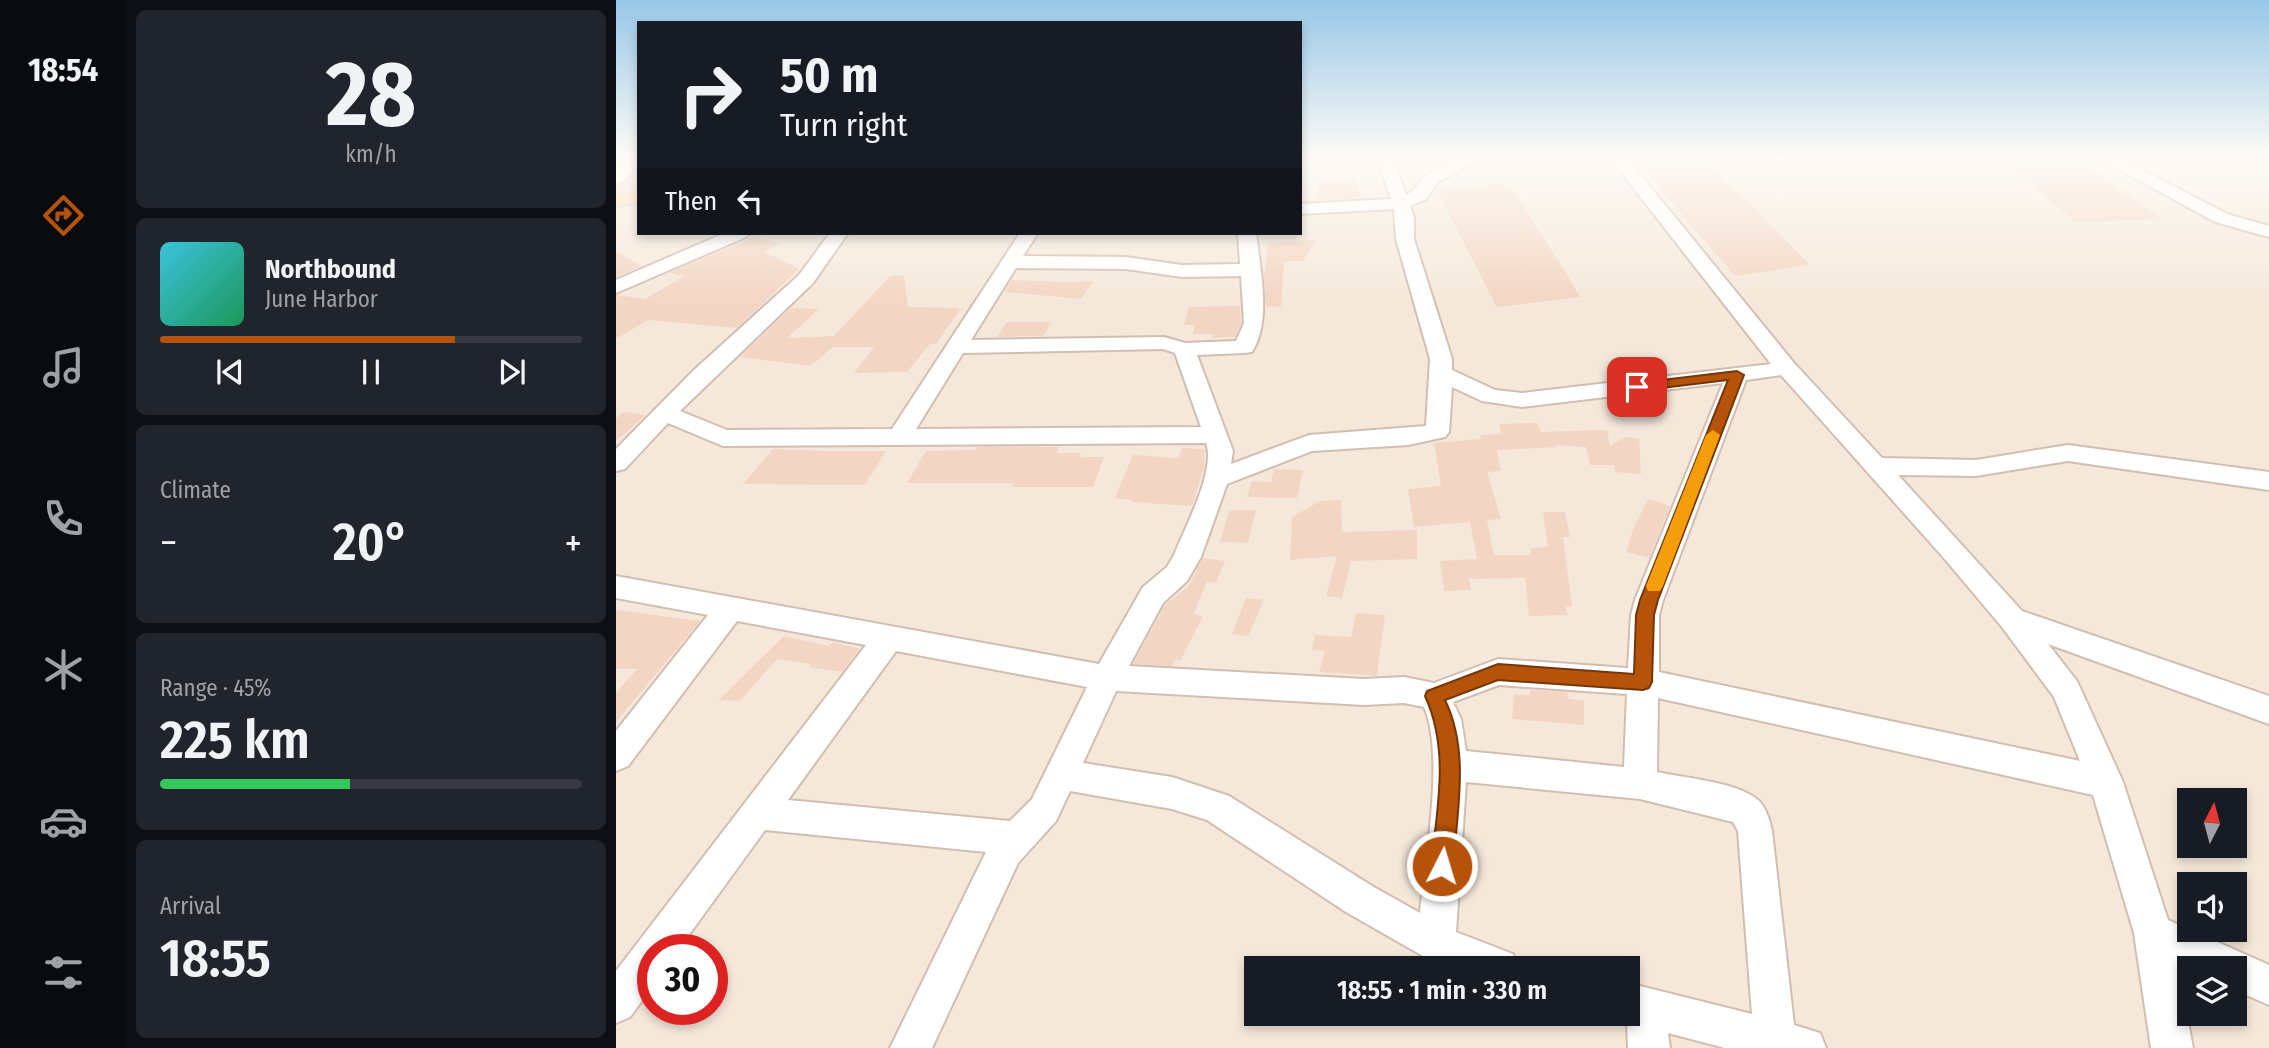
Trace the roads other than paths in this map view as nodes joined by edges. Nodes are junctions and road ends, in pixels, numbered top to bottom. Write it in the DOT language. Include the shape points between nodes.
graph roads {
  1 [pos="1362,206"];
  2 [pos="1401,206"];
  3 [pos="1656,206"];
  4 [pos="2198,206"];
  5 [pos="1302,209"];
  6 [pos="2269,232"];
  7 [pos="735,235"];
  8 [pos="838,235"];
  9 [pos="1028,235"];
  10 [pos="1247,235"];
  11 [pos="1011,262"];
  12 [pos="1249,270"];
  13 [pos="616,287"];
  14 [pos="958,347"];
  15 [pos="1184,349"];
  16 [pos="1786,368"];
  17 [pos="1441,373"];
  18 [pos="1737,375"];
  19 [pos="664,414"];
  20 [pos="1216,435"];
  21 [pos="899,437"];
  22 [pos="616,463"];
  23 [pos="1878,466"];
  24 [pos="1217,479"];
  25 [pos="2269,481"];
  26 [pos="616,587"];
  27 [pos="731,607"];
  28 [pos="2012,619"];
  29 [pos="890,636"];
  30 [pos="1107,678"];
  31 [pos="1643,682"];
  32 [pos="1434,696"];
  33 [pos="2269,710"];
  34 [pos="616,756"];
  35 [pos="1451,765"];
  36 [pos="1063,775"];
  37 [pos="2106,782"];
  38 [pos="1640,784"];
  39 [pos="757,813"];
  40 [pos="1015,838"];
  41 [pos="2153,933"];
  42 [pos="667,934"];
  43 [pos="1436,943"];
  44 [pos="1469,956"];
  45 [pos="2204,956"];
  46 [pos="637,975"];
  47 [pos="2247,975"];
  48 [pos="2269,985"];
  49 [pos="616,1003"];
  50 [pos="1640,1006"];
  51 [pos="1640,1016"];
  52 [pos="1790,1044"];
  53 [pos="911,1048"];
  54 [pos="1649,1048"];
  55 [pos="2172,1048"];
  1 -- 5 [label="street"];
  2 -- 17 [label="street" via="1405,239 1441,359"];
  3 -- 16 [label="street"];
  4 -- 6 [label="street"];
  7 -- 13 [label="street"];
  8 -- 19 [label="street" via="806,279"];
  9 -- 11 [label="street"];
  10 -- 12 [label="street"];
  11 -- 12 [label="street"];
  11 -- 14 [label="street"];
  12 -- 15 [label="street" via="1254,323 1244,347"];
  14 -- 15 [label="street" via="1164,343"];
  14 -- 21 [label="street"];
  15 -- 20 [label="street"];
  16 -- 18 [label="street"];
  16 -- 23 [label="street"];
  17 -- 18 [label="street" via="1490,396 1522,400"];
  17 -- 24 [label="street" via="1437,432 1309,443"];
  18 -- 31 [label="street" via="1649,600"];
  19 -- 21 [label="street" via="723,438"];
  19 -- 22 [label="street"];
  20 -- 21 [label="street"];
  20 -- 24 [label="street" via="1221,451"];
  23 -- 25 [label="street" via="1976,468 2068,453"];
  23 -- 28 [label="street"];
  24 -- 30 [label="street" via="1187,556 1177,574 1153,594"];
  26 -- 27 [label="street"];
  27 -- 29 [label="street"];
  27 -- 34 [label="street"];
  28 -- 33 [label="street"];
  28 -- 37 [label="street" via="2066,690"];
  29 -- 30 [label="street"];
  29 -- 39 [label="street"];
  30 -- 32 [label="street" via="1364,692 1404,690"];
  30 -- 36 [label="street"];
  31 -- 32 [label="street" via="1498,672"];
  31 -- 37 [label="street"];
  31 -- 38 [label="street"];
  32 -- 35 [label="street" via="1445,719"];
  35 -- 38 [label="street"];
  35 -- 43 [label="street"];
  36 -- 40 [label="street" via="1044,810"];
  36 -- 43 [label="street" via="1172,793 1217,807"];
  37 -- 41 [label="street"];
  38 -- 52 [label="street" via="1732,804 1752,818"];
  39 -- 40 [label="street"];
  39 -- 42 [label="street"];
  40 -- 53 [label="street" via="1005,850"];
  41 -- 45 [label="street"];
  41 -- 55 [label="street"];
  43 -- 44 [label="street"];
  46 -- 49 [label="street"];
  47 -- 48 [label="street"];
  50 -- 52 [label="street"];
  51 -- 54 [label="street"];
}
